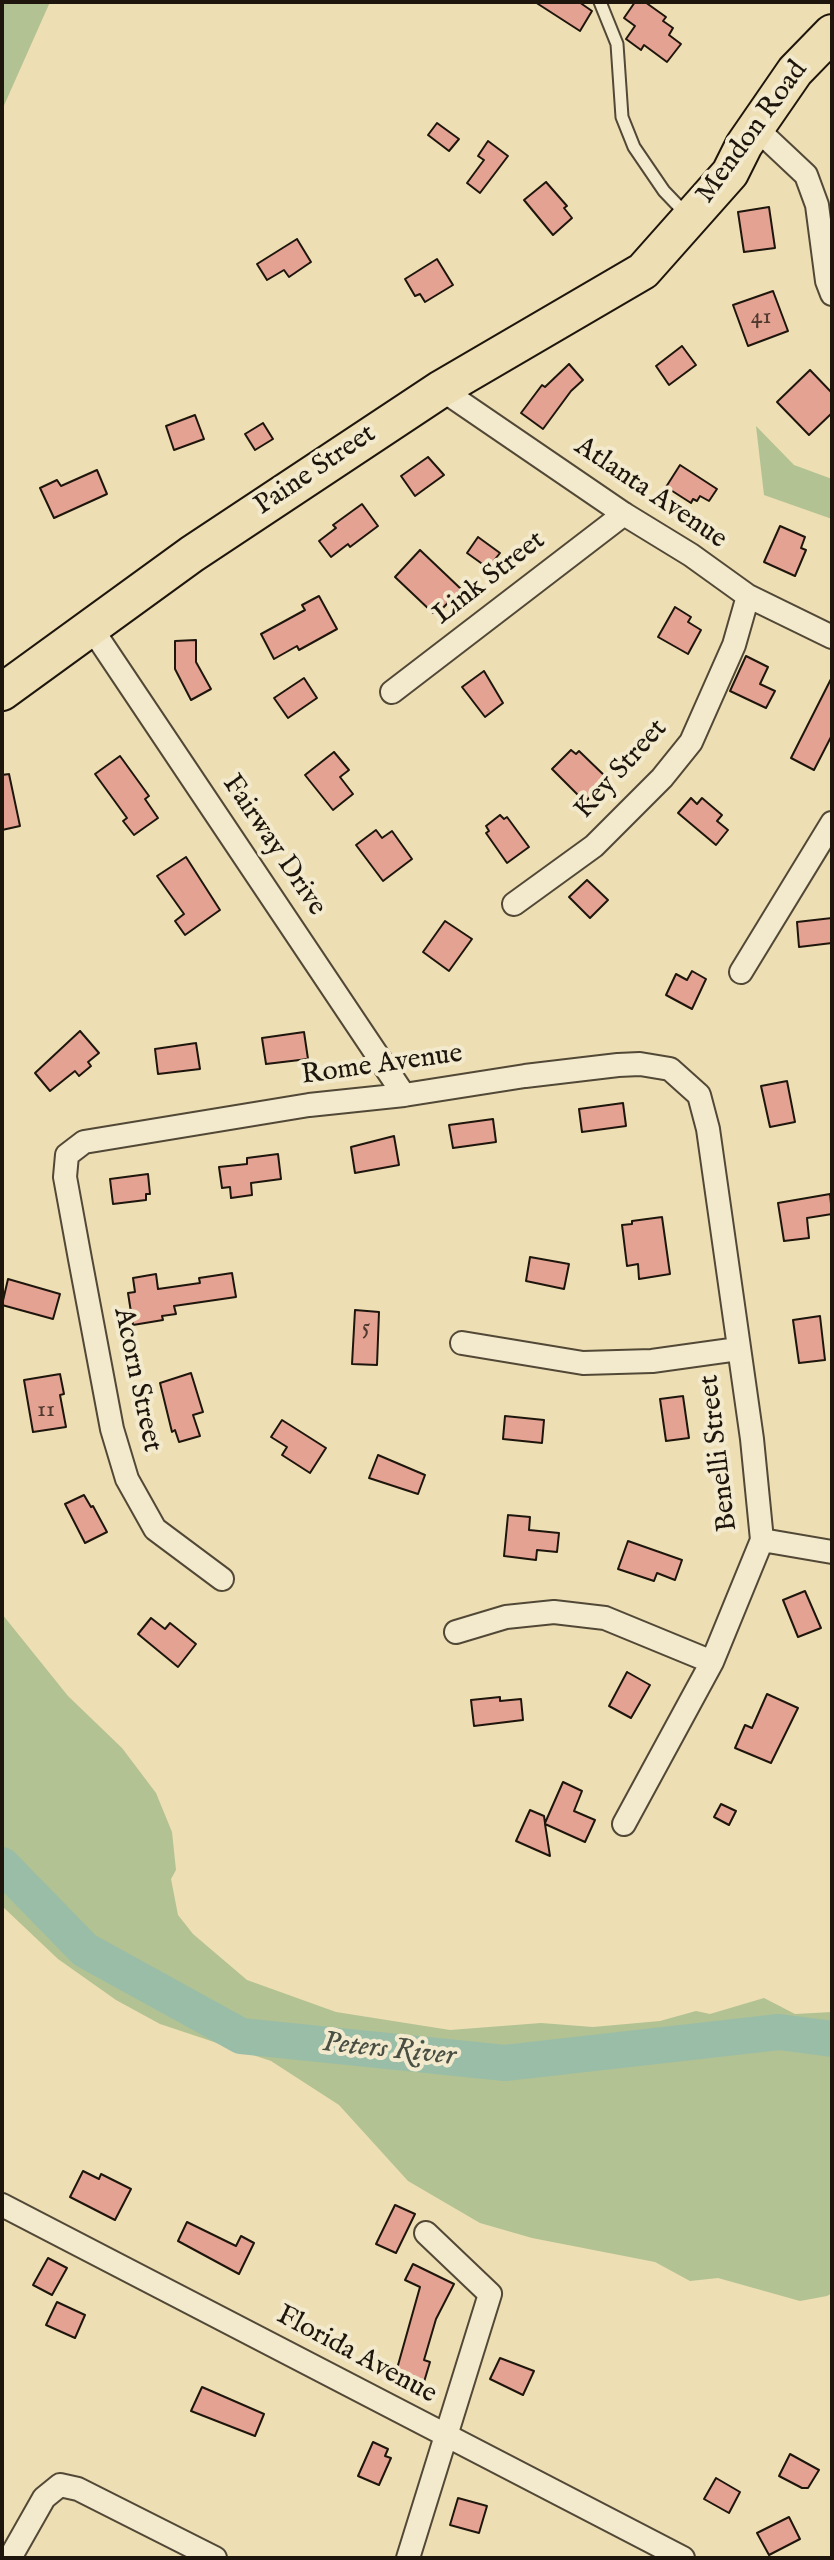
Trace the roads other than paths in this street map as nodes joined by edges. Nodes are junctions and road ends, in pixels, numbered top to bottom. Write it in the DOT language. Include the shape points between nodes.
graph roads {
  1 [pos="600,2"];
  2 [pos="832,33"];
  3 [pos="756,128"];
  4 [pos="690,219"];
  5 [pos="643,271"];
  6 [pos="832,294"];
  7 [pos="441,389"];
  8 [pos="624,514"];
  9 [pos="748,596"];
  10 [pos="92,629"];
  11 [pos="832,637"];
  12 [pos="2,692"];
  13 [pos="392,692"];
  14 [pos="832,823"];
  15 [pos="514,904"];
  16 [pos="741,972"];
  17 [pos="404,1095"];
  18 [pos="699,1095"];
  19 [pos="67,1155"];
  20 [pos="462,1343"];
  21 [pos="738,1349"];
  22 [pos="762,1540"];
  23 [pos="832,1552"];
  24 [pos="222,1579"];
  25 [pos="456,1632"];
  26 [pos="712,1662"];
  27 [pos="624,1824"];
  28 [pos="2,2205"];
  29 [pos="426,2233"];
  30 [pos="446,2437"];
  31 [pos="10,2558"];
  32 [pos="215,2558"];
  33 [pos="408,2558"];
  34 [pos="683,2558"];
  1 -- 4 [label="lane" via="617,44 622,117 634,147"];
  2 -- 3 [label="main road, Mendon Road" via="795,71"];
  3 -- 4 [label="main road, Mendon Road" via="730,173"];
  3 -- 6 [label="street" via="806,175 817,205"];
  4 -- 5 [label="main road, Mendon Road"];
  5 -- 7 [label="main road, Paine Street"];
  7 -- 8 [label="street, Atlanta Avenue"];
  7 -- 10 [label="main road, Paine Street" via="192,554"];
  8 -- 9 [label="street, Atlanta Avenue"];
  8 -- 13 [label="street, Link Street"];
  9 -- 11 [label="street, Atlanta Avenue"];
  9 -- 15 [label="street, Key Street" via="734,645 691,742 594,846"];
  10 -- 12 [label="main road, Paine Street"];
  10 -- 17 [label="street, Fairway Drive"];
  14 -- 16 [label="street"];
  17 -- 18 [label="street, Rome Avenue" via="640,1064 670,1069"];
  17 -- 19 [label="street, Rome Avenue" via="84,1142"];
  18 -- 21 [label="street, Benelli Street"];
  19 -- 24 [label="street, Acorn Street" via="65,1177 80,1259 112,1429 127,1479 155,1529"];
  20 -- 21 [label="street" via="583,1363 652,1361"];
  21 -- 22 [label="street, Benelli Street"];
  22 -- 23 [label="street"];
  22 -- 26 [label="street, Benelli Street"];
  25 -- 26 [label="street" via="506,1617 554,1612 605,1618"];
  26 -- 27 [label="street, Benelli Street"];
  28 -- 30 [label="street, Florida Avenue"];
  29 -- 30 [label="street" via="490,2294"];
  30 -- 33 [label="street"];
  30 -- 34 [label="street, Florida Avenue"];
  31 -- 32 [label="street" via="44,2498 60,2485 78,2489"];
}
